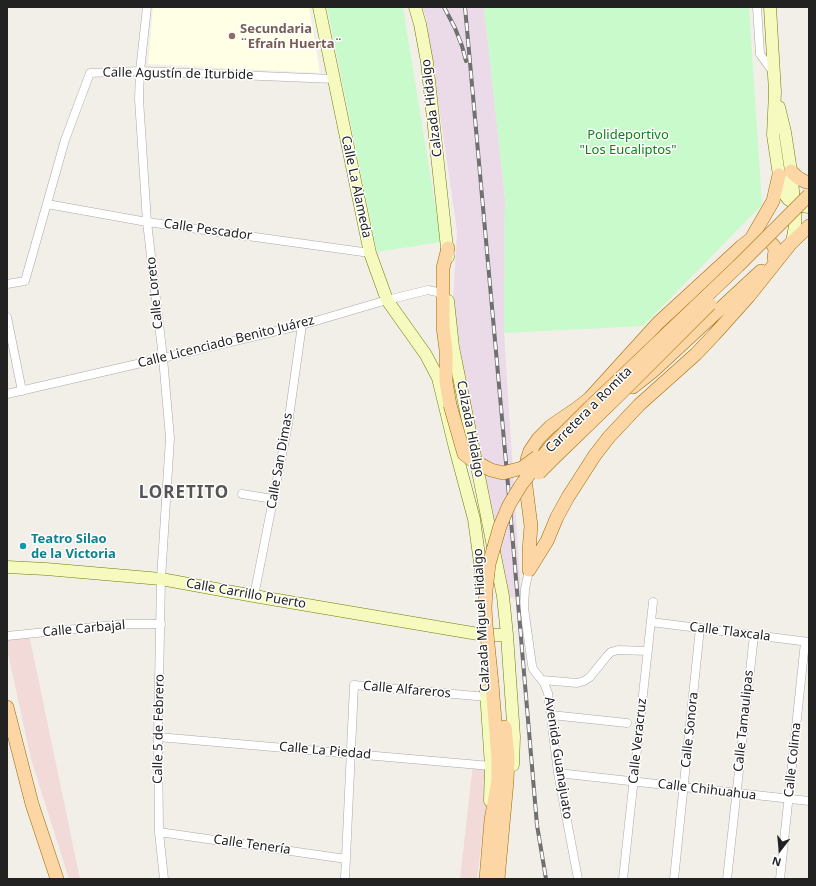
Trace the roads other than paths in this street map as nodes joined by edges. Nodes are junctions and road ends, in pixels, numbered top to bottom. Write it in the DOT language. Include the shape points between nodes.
graph roads {
  1 [pos="147,7"];
  2 [pos="319,7"];
  3 [pos="414,7"];
  4 [pos="757,7"];
  5 [pos="770,7"];
  6 [pos="140,71"];
  7 [pos="774,72"];
  8 [pos="334,79"];
  9 [pos="775,92"];
  10 [pos="791,171"];
  11 [pos="779,175"];
  12 [pos="809,182"];
  13 [pos="809,195"];
  14 [pos="794,203"];
  15 [pos="47,204"];
  16 [pos="809,207"];
  17 [pos="147,222"];
  18 [pos="809,226"];
  19 [pos="747,242"];
  20 [pos="792,242"];
  21 [pos="448,248"];
  22 [pos="370,253"];
  23 [pos="774,258"];
  24 [pos="7,284"];
  25 [pos="443,297"];
  26 [pos="387,300"];
  27 [pos="7,317"];
  28 [pos="302,325"];
  29 [pos="426,355"];
  30 [pos="163,358"];
  31 [pos="22,391"];
  32 [pos="7,394"];
  33 [pos="620,394"];
  34 [pos="466,407"];
  35 [pos="448,408"];
  36 [pos="589,408"];
  37 [pos="551,446"];
  38 [pos="242,494"];
  39 [pos="273,499"];
  40 [pos="487,516"];
  41 [pos="474,519"];
  42 [pos="7,567"];
  43 [pos="530,570"];
  44 [pos="161,579"];
  45 [pos="482,594"];
  46 [pos="254,596"];
  47 [pos="503,596"];
  48 [pos="653,602"];
  49 [pos="651,622"];
  50 [pos="161,624"];
  51 [pos="700,628"];
  52 [pos="484,635"];
  53 [pos="507,635"];
  54 [pos="754,635"];
  55 [pos="7,636"];
  56 [pos="807,642"];
  57 [pos="647,651"];
  58 [pos="542,680"];
  59 [pos="805,681"];
  60 [pos="496,684"];
  61 [pos="487,697"];
  62 [pos="7,707"];
  63 [pos="551,715"];
  64 [pos="627,723"];
  65 [pos="158,737"];
  66 [pos="350,753"];
  67 [pos="492,766"];
  68 [pos="558,773"];
  69 [pos="634,781"];
  70 [pos="684,788"];
  71 [pos="736,793"];
  72 [pos="788,799"];
  73 [pos="809,801"];
  74 [pos="491,820"];
  75 [pos="159,832"];
  76 [pos="501,851"];
  77 [pos="346,859"];
  78 [pos="57,879"];
  79 [pos="164,879"];
  80 [pos="344,879"];
  81 [pos="486,879"];
  82 [pos="498,879"];
  83 [pos="578,879"];
  84 [pos="623,879"];
  85 [pos="674,879"];
  86 [pos="727,879"];
  87 [pos="780,879"];
  1 -- 6 [label="street, Calle Loreto"];
  2 -- 8 [label="street, Calle La Alameda"];
  3 -- 21 [label="street, Calzada Hidalgo" via="427,62"];
  4 -- 7 [label="street" via="760,54"];
  5 -- 7 [label="street"];
  6 -- 8 [label="street, Calle Agustín de Iturbide"];
  6 -- 15 [label="street, Calle Agustín de Iturbide" via="90,72 65,140"];
  6 -- 17 [label="street, Calle Loreto" via="139,99"];
  7 -- 9 [label="street"];
  8 -- 22 [label="street, Calle La Alameda"];
  9 -- 10 [label="street"];
  9 -- 11 [label="street" via="773,135"];
  10 -- 12 [label="main road" via="800,179"];
  10 -- 14 [label="street"];
  11 -- 14 [label="street" via="785,195"];
  11 -- 19 [label="main road" via="773,201"];
  13 -- 36 [label="main road, Carretera a Romita, bridge"];
  14 -- 16 [label="street"];
  14 -- 20 [label="street" via="795,226"];
  15 -- 17 [label="street, Calle Pescador"];
  15 -- 24 [label="street, Calle Agustín de Iturbide" via="25,281"];
  16 -- 33 [label="main road, Carretera a Romita, bridge"];
  17 -- 22 [label="street, Calle Pescador"];
  17 -- 30 [label="street, Calle Loreto"];
  18 -- 20 [label="main road"];
  19 -- 23 [label="main road" via="757,237 769,242 774,246"];
  19 -- 36 [label="main road, bridge" via="733,260 627,362"];
  19 -- 43 [label="main road" via="658,322 589,399 538,438 527,460 525,479 531,526"];
  20 -- 23 [label="main road"];
  20 -- 43 [label="main road" via="714,335 639,405 609,437 568,497"];
  21 -- 25 [label="main road" via="443,268"];
  21 -- 34 [label="street, Calzada Hidalgo" via="447,299"];
  22 -- 26 [label="street, Calle La Alameda"];
  23 -- 33 [label="main road, bridge" via="652,372"];
  25 -- 26 [label="street, Calle Licenciado Benito Juárez" via="428,290"];
  25 -- 35 [label="main road"];
  26 -- 28 [label="street, Calle Licenciado Benito Juárez"];
  26 -- 29 [label="street, Calle La Alameda"];
  27 -- 31 [label="street"];
  28 -- 30 [label="street, Calle Licenciado Benito Juárez"];
  28 -- 39 [label="street, Calle San Dimas" via="288,424"];
  29 -- 35 [label="street, Calzada Miguel Hidalgo" via="438,378"];
  30 -- 31 [label="street, Calle Licenciado Benito Juárez"];
  30 -- 44 [label="street, Calle Loreto" via="170,438"];
  31 -- 32 [label="street, Calle Licenciado Benito Juárez"];
  33 -- 60 [label="main road, Carretera a Romita, bridge" via="539,473 515,512 505,536 494,589"];
  34 -- 35 [label="street" via="458,413 451,413"];
  34 -- 40 [label="street, Calzada Hidalgo"];
  35 -- 37 [label="main road, bridge" via="464,454 491,470 503,473 522,468"];
  35 -- 41 [label="street, Calzada Miguel Hidalgo" via="455,448"];
  36 -- 37 [label="main road, Carretera a Romita, bridge"];
  37 -- 60 [label="main road, Carretera a Romita, bridge" via="509,505 489,564 486,626"];
  38 -- 39 [label="street"];
  39 -- 46 [label="street, Calle San Dimas"];
  40 -- 41 [label="street"];
  40 -- 47 [label="street, Calzada Hidalgo"];
  41 -- 45 [label="street, Calzada Miguel Hidalgo"];
  42 -- 44 [label="street, Calle Carrillo Puerto"];
  43 -- 58 [label="street, Avenida Guanajuato" via="524,608 532,669"];
  44 -- 46 [label="street, Calle Carrillo Puerto"];
  44 -- 50 [label="street, Calle 5 de Febrero"];
  45 -- 47 [label="street"];
  45 -- 52 [label="street, Calzada Miguel Hidalgo"];
  46 -- 52 [label="street, Calle Carrillo Puerto"];
  47 -- 53 [label="street, Calzada Hidalgo"];
  48 -- 49 [label="street, Calle Veracruz"];
  49 -- 51 [label="street, Calle Tlaxcala"];
  49 -- 57 [label="street, Calle Veracruz"];
  50 -- 55 [label="street, Calle Carbajal" via="124,624"];
  50 -- 65 [label="street, Calle 5 de Febrero"];
  51 -- 54 [label="street, Calle Tlaxcala"];
  51 -- 70 [label="street, Calle Sonora"];
  52 -- 53 [label="street, Calle Carrillo Puerto"];
  52 -- 61 [label="street, Calzada Miguel Hidalgo"];
  53 -- 76 [label="street, Calzada Hidalgo" via="514,737 513,776"];
  54 -- 56 [label="street, Calle Tlaxcala"];
  54 -- 71 [label="street, Calle Tamaulipas"];
  56 -- 59 [label="street, Calle Colima"];
  57 -- 58 [label="street" via="611,652 590,677 577,683"];
  57 -- 69 [label="street, Calle Veracruz"];
  58 -- 63 [label="street, Avenida Guanajuato" via="547,688"];
  59 -- 72 [label="street, Calle Colima"];
  60 -- 74 [label="main road, Calzada Miguel Hidalgo" via="498,781"];
  60 -- 76 [label="main road, Calzada Miguel Hidalgo" via="508,757"];
  61 -- 66 [label="street, Calle Alfareros" via="354,685"];
  61 -- 67 [label="street, Calzada Miguel Hidalgo"];
  62 -- 78 [label="main road" via="32,804"];
  63 -- 64 [label="street"];
  63 -- 68 [label="street, Avenida Guanajuato"];
  65 -- 66 [label="street, Calle La Piedad"];
  65 -- 75 [label="street, Calle 5 de Febrero"];
  66 -- 67 [label="street, Calle La Piedad"];
  66 -- 77 [label="street, Calle Alfareros"];
  67 -- 74 [label="street, Calzada Miguel Hidalgo"];
  68 -- 69 [label="street, Calle Chihuahua"];
  68 -- 83 [label="street, Avenida Guanajuato"];
  69 -- 70 [label="street, Calle Chihuahua"];
  69 -- 84 [label="street, Calle Veracruz"];
  70 -- 71 [label="street, Calle Chihuahua"];
  70 -- 85 [label="street, Calle Sonora"];
  71 -- 72 [label="street, Calle Chihuahua"];
  71 -- 86 [label="street, Calle Tamaulipas"];
  72 -- 73 [label="street, Calle Chihuahua"];
  72 -- 87 [label="street, Calle Colima"];
  74 -- 81 [label="main road, Calzada Miguel Hidalgo"];
  75 -- 77 [label="street, Calle Tenería"];
  75 -- 79 [label="street, Calle 5 de Febrero"];
  76 -- 82 [label="main road, Calzada Miguel Hidalgo"];
  77 -- 80 [label="street, Calle Alfareros"];
}
